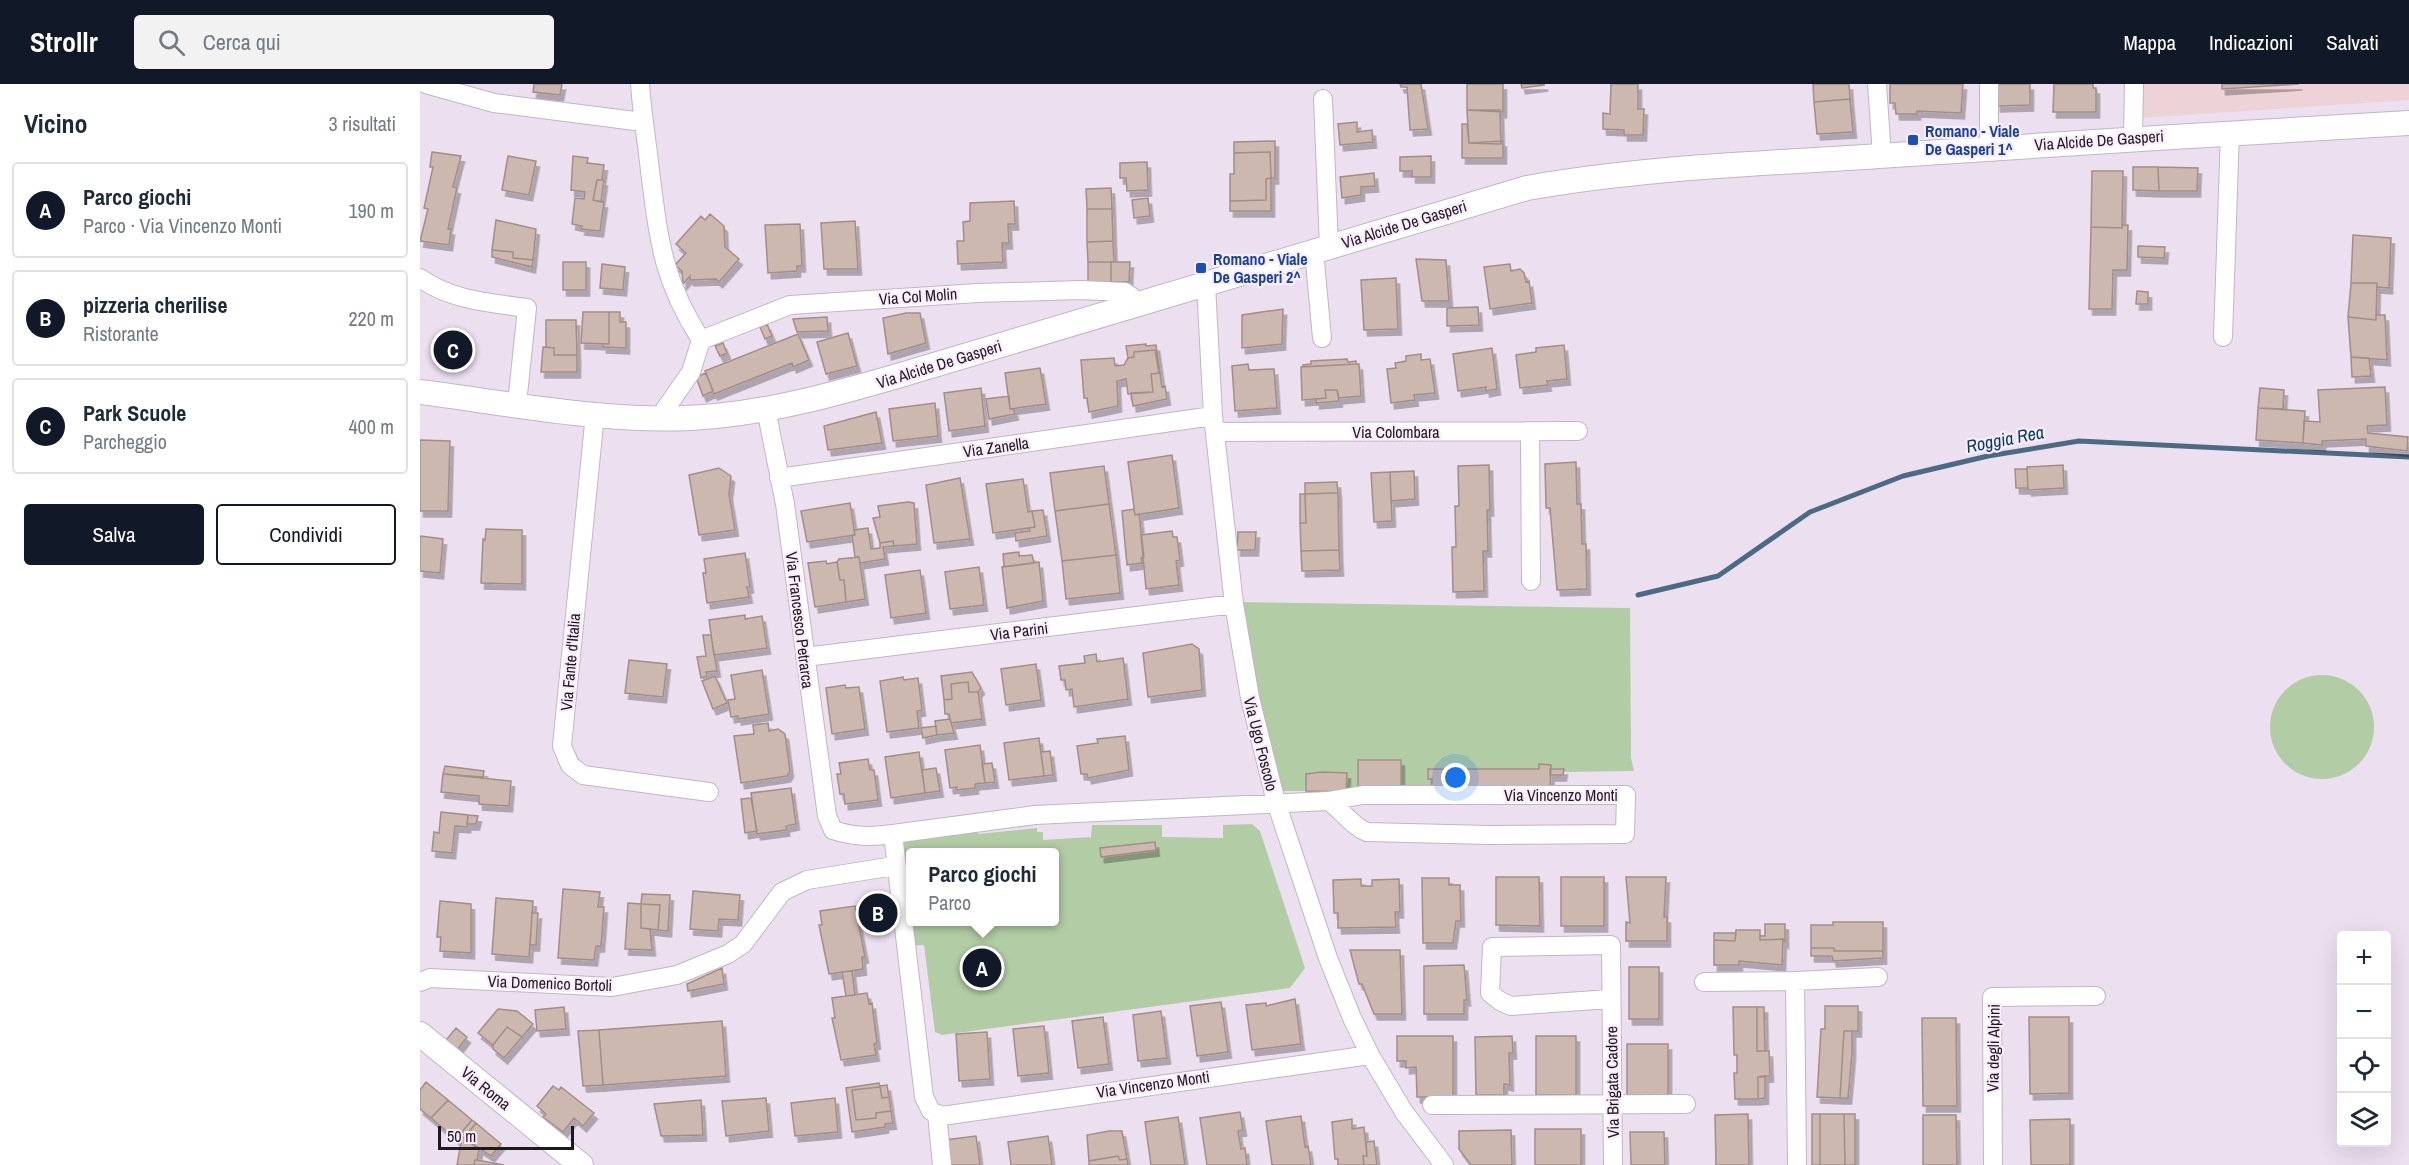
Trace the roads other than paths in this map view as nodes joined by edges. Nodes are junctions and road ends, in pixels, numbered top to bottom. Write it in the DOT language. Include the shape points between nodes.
graph roads {
  1 [pos="426,84"];
  2 [pos="640,84"];
  3 [pos="1878,84"];
  4 [pos="1989,84"];
  5 [pos="2134,84"];
  6 [pos="1323,99"];
  7 [pos="643,122"];
  8 [pos="2409,123"];
  9 [pos="2230,132"];
  10 [pos="2133,137"];
  11 [pos="1989,148"];
  12 [pos="1882,156"];
  13 [pos="1322,249"];
  14 [pos="420,278"];
  15 [pos="1206,285"];
  16 [pos="1135,304"];
  17 [pos="2223,337"];
  18 [pos="1322,338"];
  19 [pos="701,340"];
  20 [pos="420,392"];
  21 [pos="517,404"];
  22 [pos="766,409"];
  23 [pos="595,414"];
  24 [pos="659,418"];
  25 [pos="1214,424"];
  26 [pos="1530,431"];
  27 [pos="1578,431"];
  28 [pos="780,478"];
  29 [pos="1531,581"];
  30 [pos="1234,604"];
  31 [pos="805,657"];
  32 [pos="709,792"];
  33 [pos="1363,795"];
  34 [pos="1328,801"];
  35 [pos="1276,802"];
  36 [pos="1351,820"];
  37 [pos="833,830"];
  38 [pos="893,834"];
  39 [pos="894,866"];
  40 [pos="1878,977"];
  41 [pos="1795,981"];
  42 [pos="420,982"];
  43 [pos="1704,982"];
  44 [pos="2096,996"];
  45 [pos="1610,999"];
  46 [pos="420,1034"];
  47 [pos="1370,1055"];
  48 [pos="1613,1104"];
  49 [pos="1686,1104"];
  50 [pos="1432,1105"];
  51 [pos="937,1114"];
  52 [pos="579,1165"];
  53 [pos="942,1165"];
  54 [pos="1444,1165"];
  55 [pos="1613,1165"];
  56 [pos="1797,1165"];
  57 [pos="1993,1165"];
  1 -- 7 [label="street" via="494,103"];
  2 -- 7 [label="street"];
  3 -- 12 [label="street"];
  4 -- 11 [label="street"];
  5 -- 10 [label="street"];
  6 -- 13 [label="street"];
  7 -- 19 [label="street" via="658,240 681,309"];
  8 -- 9 [label="main road, Via Alcide De Gasperi"];
  9 -- 10 [label="main road, Via Alcide De Gasperi"];
  9 -- 17 [label="street"];
  10 -- 11 [label="main road, Via Alcide De Gasperi"];
  11 -- 12 [label="main road, Via Alcide De Gasperi"];
  12 -- 13 [label="main road, Via Alcide De Gasperi" via="1724,164 1581,178 1527,188"];
  13 -- 15 [label="main road, Via Alcide De Gasperi"];
  13 -- 18 [label="street"];
  14 -- 21 [label="street" via="460,297 527,308"];
  15 -- 16 [label="main road, Via Alcide De Gasperi"];
  15 -- 25 [label="street, Via Ugo Foscolo"];
  16 -- 19 [label="street, Via Col Molin" via="1125,292 1080,290 790,305"];
  16 -- 22 [label="main road, Via Alcide De Gasperi" via="808,402"];
  19 -- 24 [label="street" via="691,372"];
  20 -- 21 [label="main road, Via Alcide De Gasperi"];
  21 -- 23 [label="main road, Via Alcide De Gasperi"];
  22 -- 24 [label="main road, Via Alcide De Gasperi"];
  22 -- 28 [label="street, Via Francesco Petrarca"];
  23 -- 24 [label="main road, Via Alcide De Gasperi"];
  23 -- 32 [label="street, Via Fante d'Italia" via="562,746 570,765 583,775"];
  25 -- 26 [label="street, Via Colombara"];
  25 -- 28 [label="street, Via Zanella"];
  25 -- 30 [label="street, Via Ugo Foscolo"];
  26 -- 27 [label="street, Via Colombara"];
  26 -- 29 [label="street"];
  28 -- 31 [label="street, Via Francesco Petrarca"];
  30 -- 31 [label="street, Via Parini"];
  30 -- 35 [label="street, Via Ugo Foscolo" via="1250,698"];
  31 -- 37 [label="street, Via Francesco Petrarca" via="822,795"];
  33 -- 34 [label="street, Via Vincenzo Monti"];
  33 -- 36 [label="street" via="1356,801"];
  33 -- 36 [label="street, Via Vincenzo Monti" via="1626,795 1625,834 1489,836 1367,832"];
  34 -- 35 [label="street, Via Vincenzo Monti"];
  34 -- 36 [label="street, Via Vincenzo Monti"];
  35 -- 38 [label="street, Via Vincenzo Monti" via="1035,815"];
  35 -- 47 [label="street, Via Ugo Foscolo" via="1328,958"];
  37 -- 38 [label="street, Via Vincenzo Monti" via="850,836"];
  38 -- 39 [label="street"];
  39 -- 42 [label="street, Via Domenico Bortoli" via="807,880 782,892 743,944 677,975 612,987 430,978"];
  39 -- 51 [label="street" via="924,1097 931,1112"];
  40 -- 41 [label="street"];
  41 -- 43 [label="street"];
  41 -- 56 [label="street"];
  44 -- 57 [label="street, Via degli Alpini" via="1992,997"];
  45 -- 45 [label="street, Via Brigata Cadore" via="1611,945 1492,947 1490,993 1510,1006"];
  45 -- 48 [label="street, Via Brigata Cadore"];
  46 -- 52 [label="main road, Via Roma"];
  47 -- 51 [label="street, Via Vincenzo Monti"];
  47 -- 54 [label="street, Via Ugo Foscolo" via="1404,1112"];
  48 -- 49 [label="street"];
  48 -- 50 [label="street"];
  48 -- 55 [label="street, Via Brigata Cadore"];
  51 -- 53 [label="street"];
}
